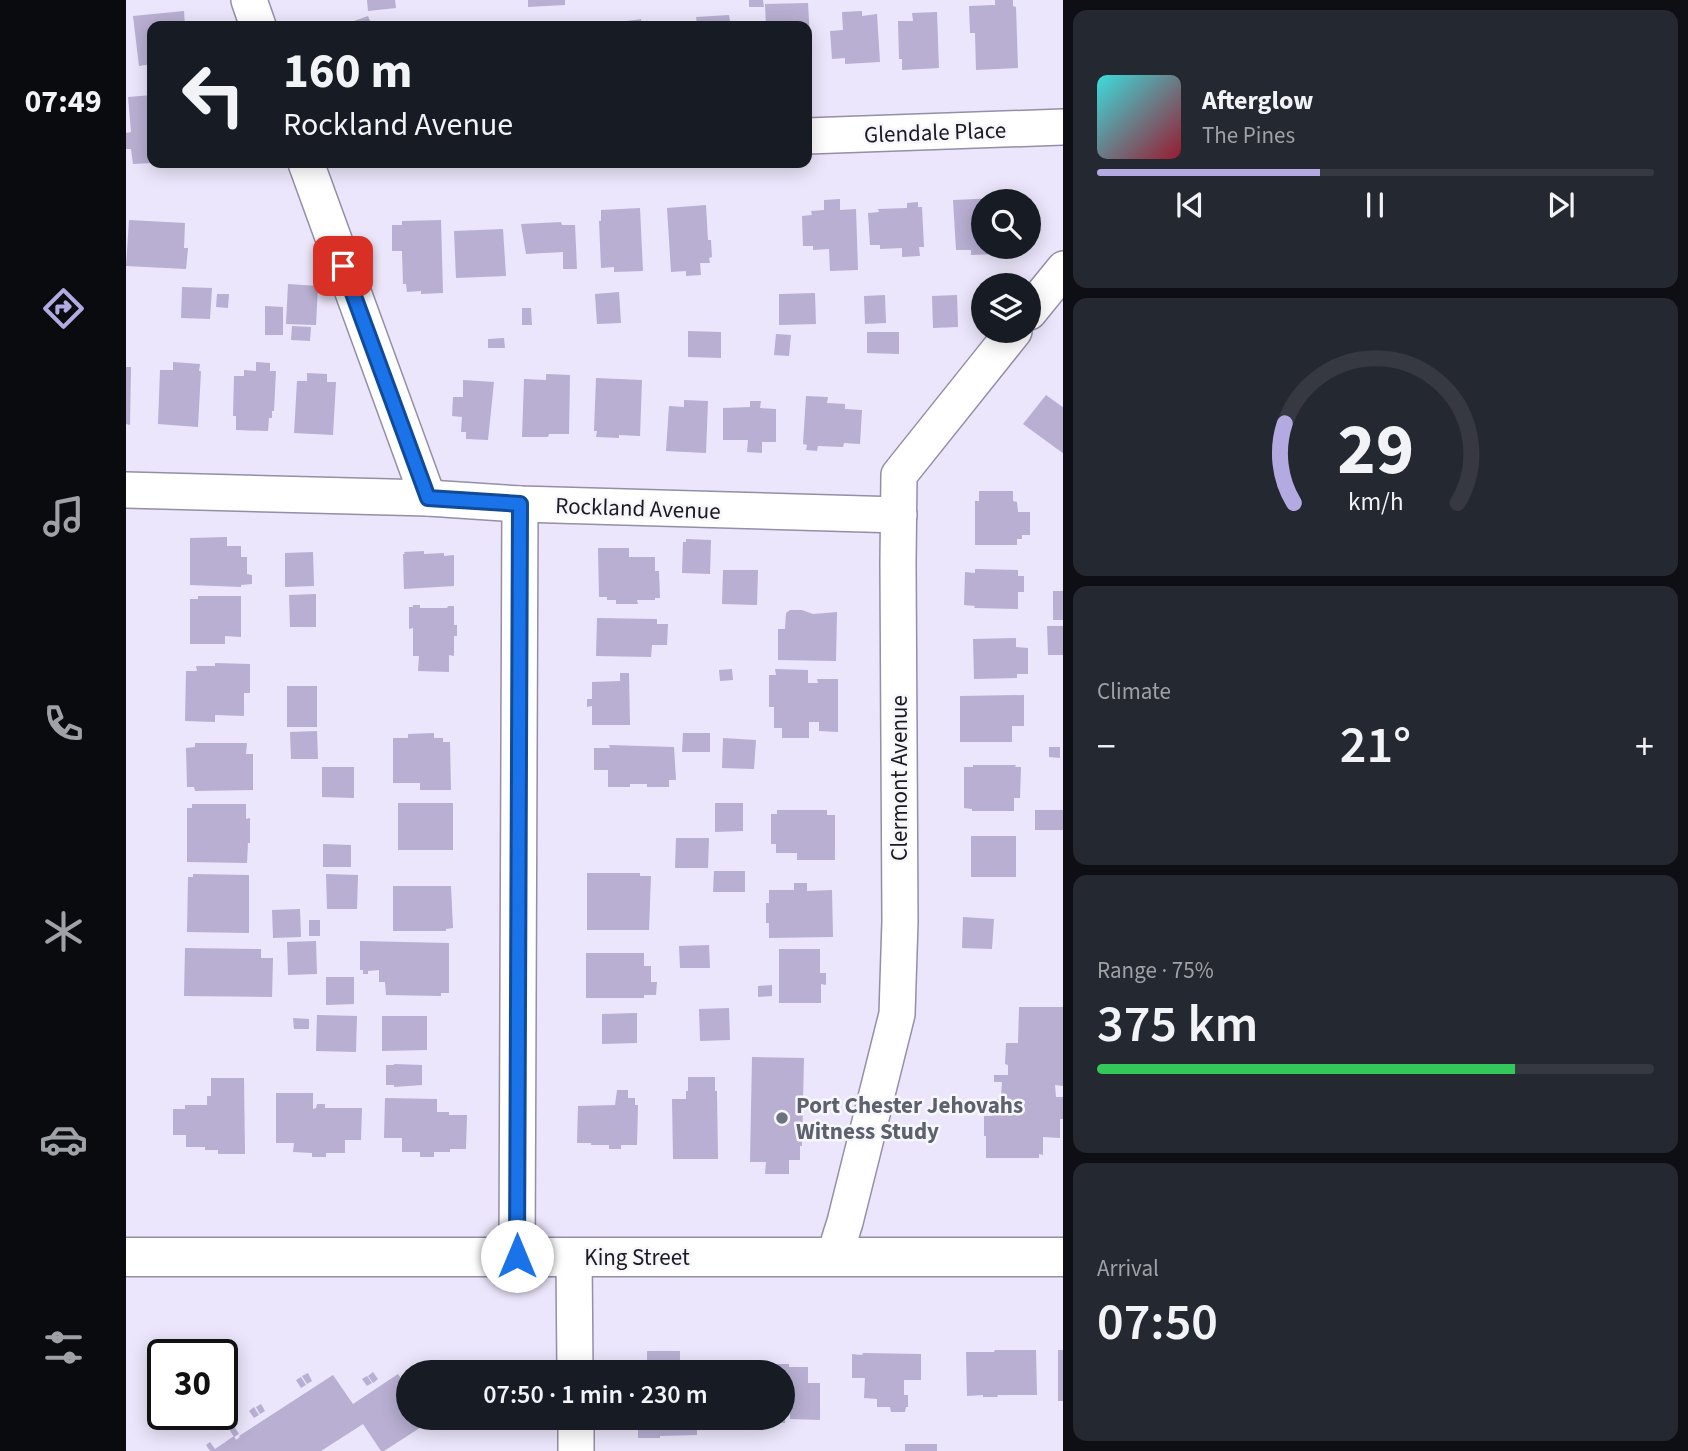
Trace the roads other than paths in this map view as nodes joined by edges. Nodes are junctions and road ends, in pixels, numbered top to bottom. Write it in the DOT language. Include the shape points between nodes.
graph roads {
  1 [pos="249,0"];
  2 [pos="256,21"];
  3 [pos="1063,127"];
  4 [pos="812,136"];
  5 [pos="308,168"];
  6 [pos="1063,270"];
  7 [pos="1041,297"];
  8 [pos="1004,343"];
  9 [pos="126,490"];
  10 [pos="428,498"];
  11 [pos="520,504"];
  12 [pos="899,515"];
  13 [pos="517,1256"];
  14 [pos="1063,1256"];
  15 [pos="126,1257"];
  16 [pos="573,1257"];
  17 [pos="834,1257"];
  18 [pos="575,1360"];
  19 [pos="576,1430"];
  20 [pos="576,1451"];
  1 -- 2 [label="street"];
  3 -- 4 [label="street, Glendale Place"];
  5 -- 10 [label="street"];
  6 -- 7 [label="street"];
  8 -- 12 [label="street, Clermont Avenue" via="899,475"];
  9 -- 10 [label="street, Rockland Avenue"];
  10 -- 11 [label="street, Rockland Avenue"];
  11 -- 12 [label="street, Rockland Avenue"];
  11 -- 13 [label="street"];
  12 -- 17 [label="street, Clermont Avenue" via="897,1014"];
  13 -- 15 [label="main road, King Street"];
  13 -- 16 [label="main road, King Street"];
  14 -- 17 [label="main road, King Street"];
  16 -- 17 [label="main road, King Street"];
  16 -- 18 [label="street"];
  19 -- 20 [label="street"];
}
